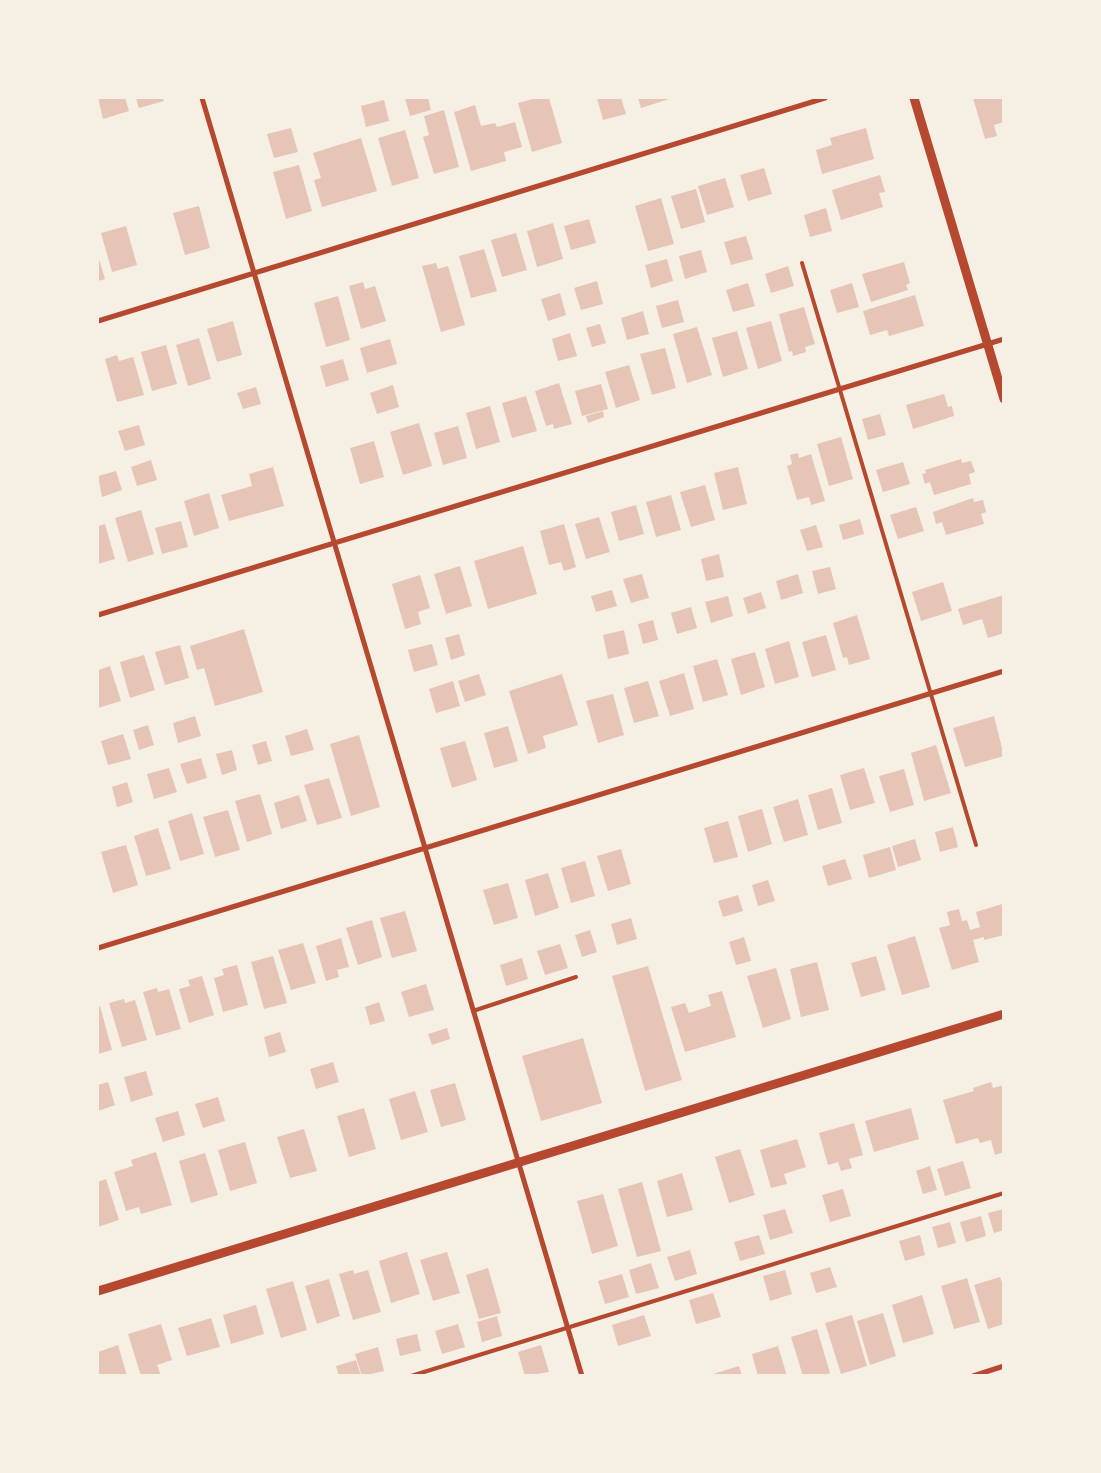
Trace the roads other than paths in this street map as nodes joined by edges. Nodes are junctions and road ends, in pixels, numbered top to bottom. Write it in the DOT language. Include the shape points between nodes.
graph roads {
  1 [pos="202,98"];
  2 [pos="825,98"];
  3 [pos="914,98"];
  4 [pos="802,262"];
  5 [pos="255,273"];
  6 [pos="98,321"];
  7 [pos="1004,338"];
  8 [pos="987,344"];
  9 [pos="840,388"];
  10 [pos="1004,399"];
  11 [pos="334,543"];
  12 [pos="98,615"];
  13 [pos="1004,671"];
  14 [pos="930,693"];
  15 [pos="976,846"];
  16 [pos="425,848"];
  17 [pos="98,948"];
  18 [pos="576,977"];
  19 [pos="473,1010"];
  20 [pos="1004,1014"];
  21 [pos="518,1162"];
  22 [pos="1004,1194"];
  23 [pos="98,1291"];
  24 [pos="568,1329"];
  25 [pos="1004,1366"];
  26 [pos="411,1376"];
  27 [pos="582,1376"];
  28 [pos="974,1376"];
  1 -- 5 [label="street"];
  2 -- 5 [label="street"];
  3 -- 8 [label="street"];
  4 -- 9 [label="lane"];
  5 -- 6 [label="street"];
  5 -- 11 [label="street"];
  7 -- 8 [label="street"];
  8 -- 9 [label="street"];
  8 -- 10 [label="street"];
  9 -- 11 [label="street"];
  9 -- 14 [label="lane"];
  11 -- 12 [label="street"];
  11 -- 16 [label="street"];
  13 -- 14 [label="street"];
  14 -- 15 [label="lane"];
  14 -- 16 [label="street"];
  16 -- 17 [label="street"];
  16 -- 19 [label="street"];
  18 -- 19 [label="lane"];
  19 -- 21 [label="street"];
  20 -- 21 [label="street"];
  21 -- 23 [label="street"];
  21 -- 24 [label="street"];
  22 -- 24 [label="lane"];
  24 -- 26 [label="lane"];
  24 -- 27 [label="street"];
  25 -- 28 [label="street"];
}
